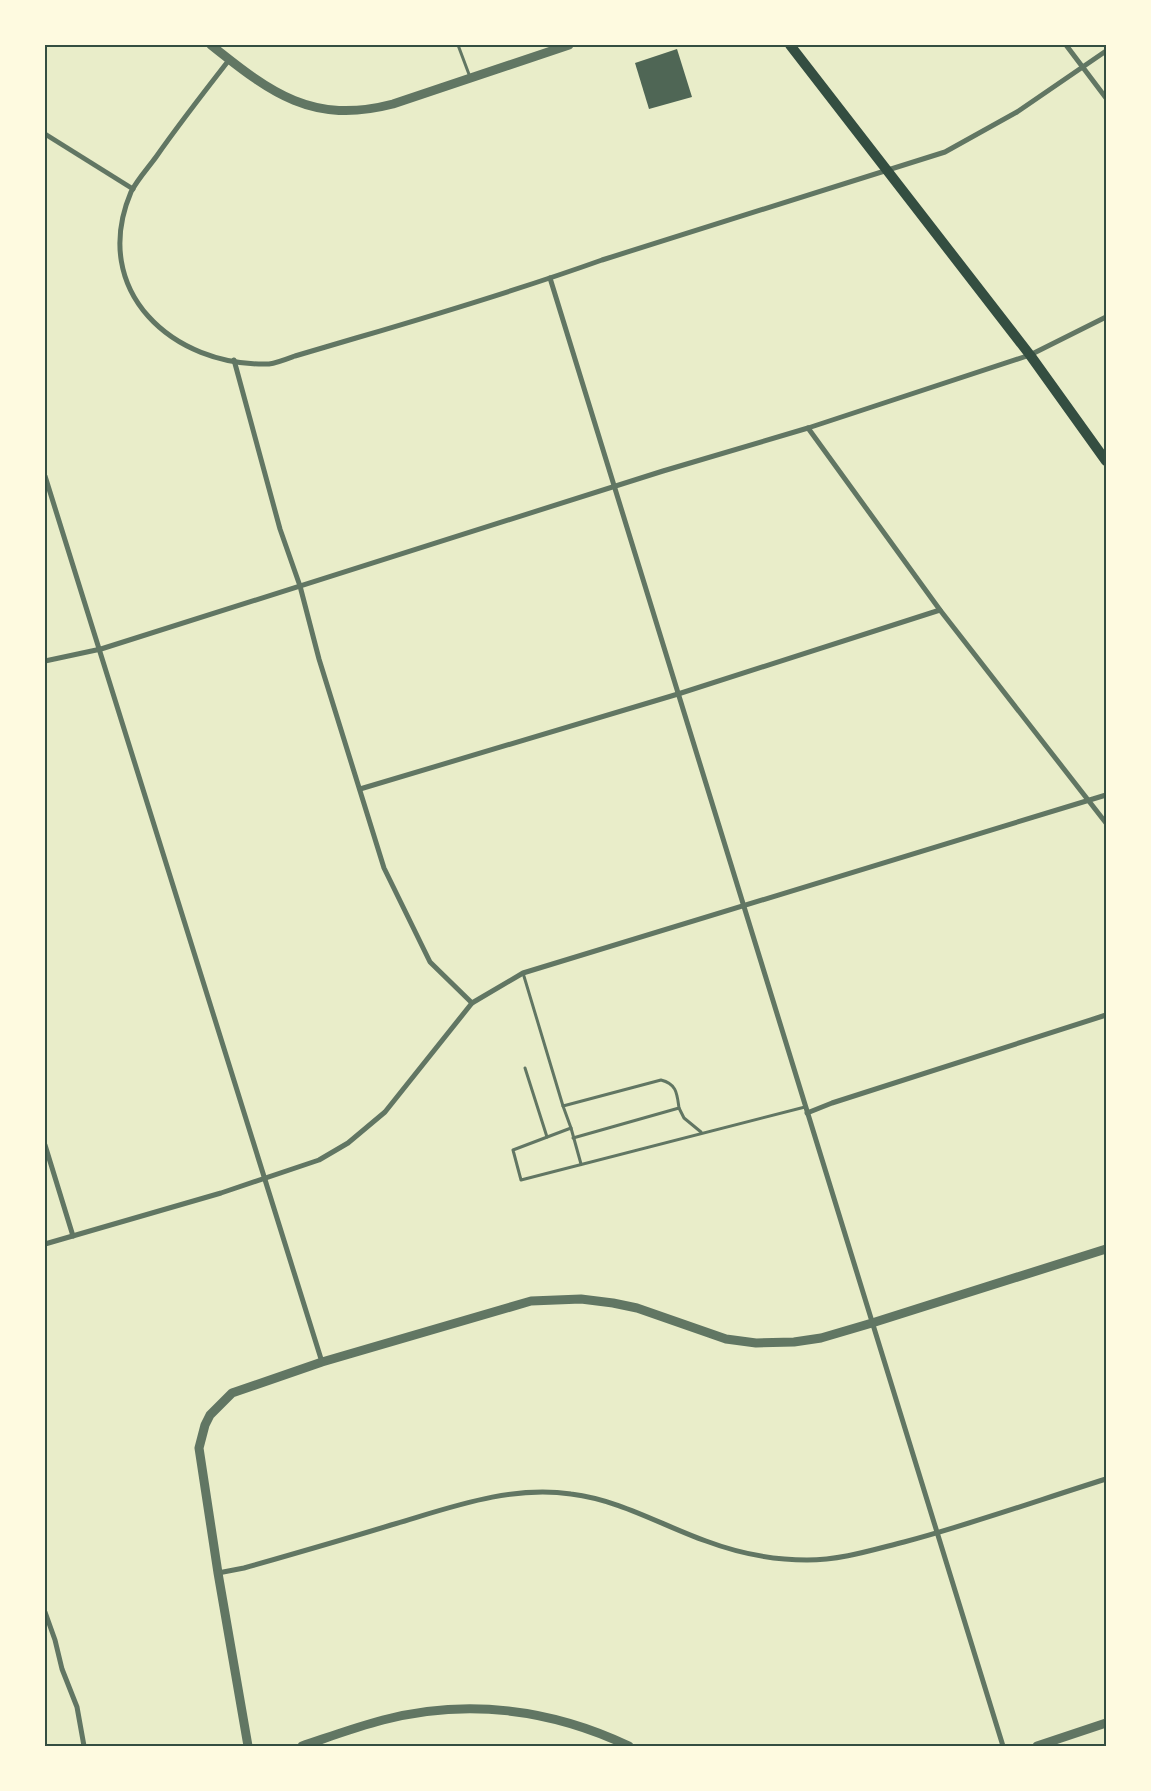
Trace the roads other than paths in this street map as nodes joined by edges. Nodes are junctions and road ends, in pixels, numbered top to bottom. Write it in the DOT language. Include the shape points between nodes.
graph roads {
  1 [pos="211,45"];
  2 [pos="458,45"];
  3 [pos="568,45"];
  4 [pos="790,45"];
  5 [pos="1066,45"];
  6 [pos="1106,51"];
  7 [pos="229,60"];
  8 [pos="1083,68"];
  9 [pos="471,80"];
  10 [pos="1106,98"];
  11 [pos="45,134"];
  12 [pos="887,171"];
  13 [pos="133,189"];
  14 [pos="550,278"];
  15 [pos="1106,317"];
  16 [pos="1030,355"];
  17 [pos="234,360"];
  18 [pos="808,428"];
  19 [pos="1106,461"];
  20 [pos="45,476"];
  21 [pos="615,487"];
  22 [pos="300,586"];
  23 [pos="940,610"];
  24 [pos="100,649"];
  25 [pos="45,661"];
  26 [pos="678,694"];
  27 [pos="360,789"];
  28 [pos="1106,795"];
  29 [pos="1089,800"];
  30 [pos="1106,823"];
  31 [pos="744,906"];
  32 [pos="523,973"];
  33 [pos="472,1003"];
  34 [pos="1106,1015"];
  35 [pos="525,1068"];
  36 [pos="563,1106"];
  37 [pos="679,1108"];
  38 [pos="806,1110"];
  39 [pos="571,1128"];
  40 [pos="701,1132"];
  41 [pos="547,1137"];
  42 [pos="573,1138"];
  43 [pos="45,1145"];
  44 [pos="581,1164"];
  45 [pos="264,1179"];
  46 [pos="73,1236"];
  47 [pos="45,1244"];
  48 [pos="1106,1249"];
  49 [pos="872,1323"];
  50 [pos="322,1362"];
  51 [pos="1106,1479"];
  52 [pos="937,1533"];
  53 [pos="218,1573"];
  54 [pos="45,1612"];
  55 [pos="1106,1723"];
  56 [pos="84,1746"];
  57 [pos="248,1746"];
  58 [pos="302,1746"];
  59 [pos="629,1746"];
  60 [pos="1003,1746"];
  61 [pos="1037,1746"];
  1 -- 7 [label="street"];
  2 -- 9 [label="lane"];
  3 -- 9 [label="street"];
  4 -- 12 [label="main road"];
  5 -- 8 [label="street"];
  6 -- 8 [label="street"];
  7 -- 9 [label="street" via="284,98 329,110 378,108"];
  7 -- 13 [label="street"];
  8 -- 10 [label="street"];
  8 -- 12 [label="street" via="1017,112 945,152"];
  11 -- 13 [label="street"];
  12 -- 14 [label="street"];
  12 -- 16 [label="main road"];
  13 -- 17 [label="street" via="123,218 121,248 126,278 139,305 172,339 201,353"];
  14 -- 17 [label="street" via="270,364"];
  14 -- 21 [label="street"];
  15 -- 16 [label="street"];
  16 -- 18 [label="street"];
  16 -- 19 [label="main road"];
  17 -- 22 [label="street" via="280,529"];
  18 -- 21 [label="street"];
  18 -- 23 [label="street"];
  20 -- 24 [label="street"];
  21 -- 22 [label="street"];
  21 -- 26 [label="street"];
  22 -- 24 [label="street"];
  22 -- 27 [label="street"];
  23 -- 26 [label="street"];
  23 -- 29 [label="street"];
  24 -- 25 [label="street"];
  24 -- 45 [label="street"];
  26 -- 27 [label="street"];
  26 -- 31 [label="street"];
  27 -- 33 [label="street" via="388,876 430,962"];
  28 -- 29 [label="street"];
  29 -- 30 [label="street"];
  29 -- 31 [label="street"];
  31 -- 32 [label="street"];
  31 -- 38 [label="street"];
  32 -- 33 [label="street"];
  32 -- 36 [label="lane"];
  33 -- 45 [label="street" via="386,1112 348,1143 319,1160"];
  34 -- 38 [label="street"];
  35 -- 41 [label="lane"];
  36 -- 37 [label="lane" via="661,1080 671,1082 677,1092"];
  36 -- 39 [label="lane"];
  37 -- 40 [label="lane" via="684,1118"];
  37 -- 42 [label="lane"];
  38 -- 40 [label="lane"];
  38 -- 49 [label="street"];
  39 -- 41 [label="lane"];
  39 -- 42 [label="lane"];
  40 -- 44 [label="lane"];
  41 -- 44 [label="lane" via="513,1150 521,1180"];
  42 -- 44 [label="lane"];
  43 -- 46 [label="street"];
  45 -- 46 [label="street"];
  45 -- 50 [label="street"];
  46 -- 47 [label="street"];
  48 -- 49 [label="street"];
  49 -- 50 [label="street" via="821,1338 756,1343 717,1337 637,1308 613,1303 581,1299 531,1301"];
  49 -- 52 [label="street"];
  50 -- 53 [label="street" via="232,1393 210,1415 201,1436 200,1448"];
  51 -- 52 [label="street"];
  52 -- 53 [label="street" via="845,1557 773,1558 706,1541 638,1511 602,1500 543,1492 502,1495"];
  52 -- 60 [label="street"];
  53 -- 57 [label="street"];
  54 -- 56 [label="street" via="76,1707"];
  55 -- 61 [label="street"];
  58 -- 59 [label="street" via="383,1720 434,1710 476,1708 543,1715"];
}
